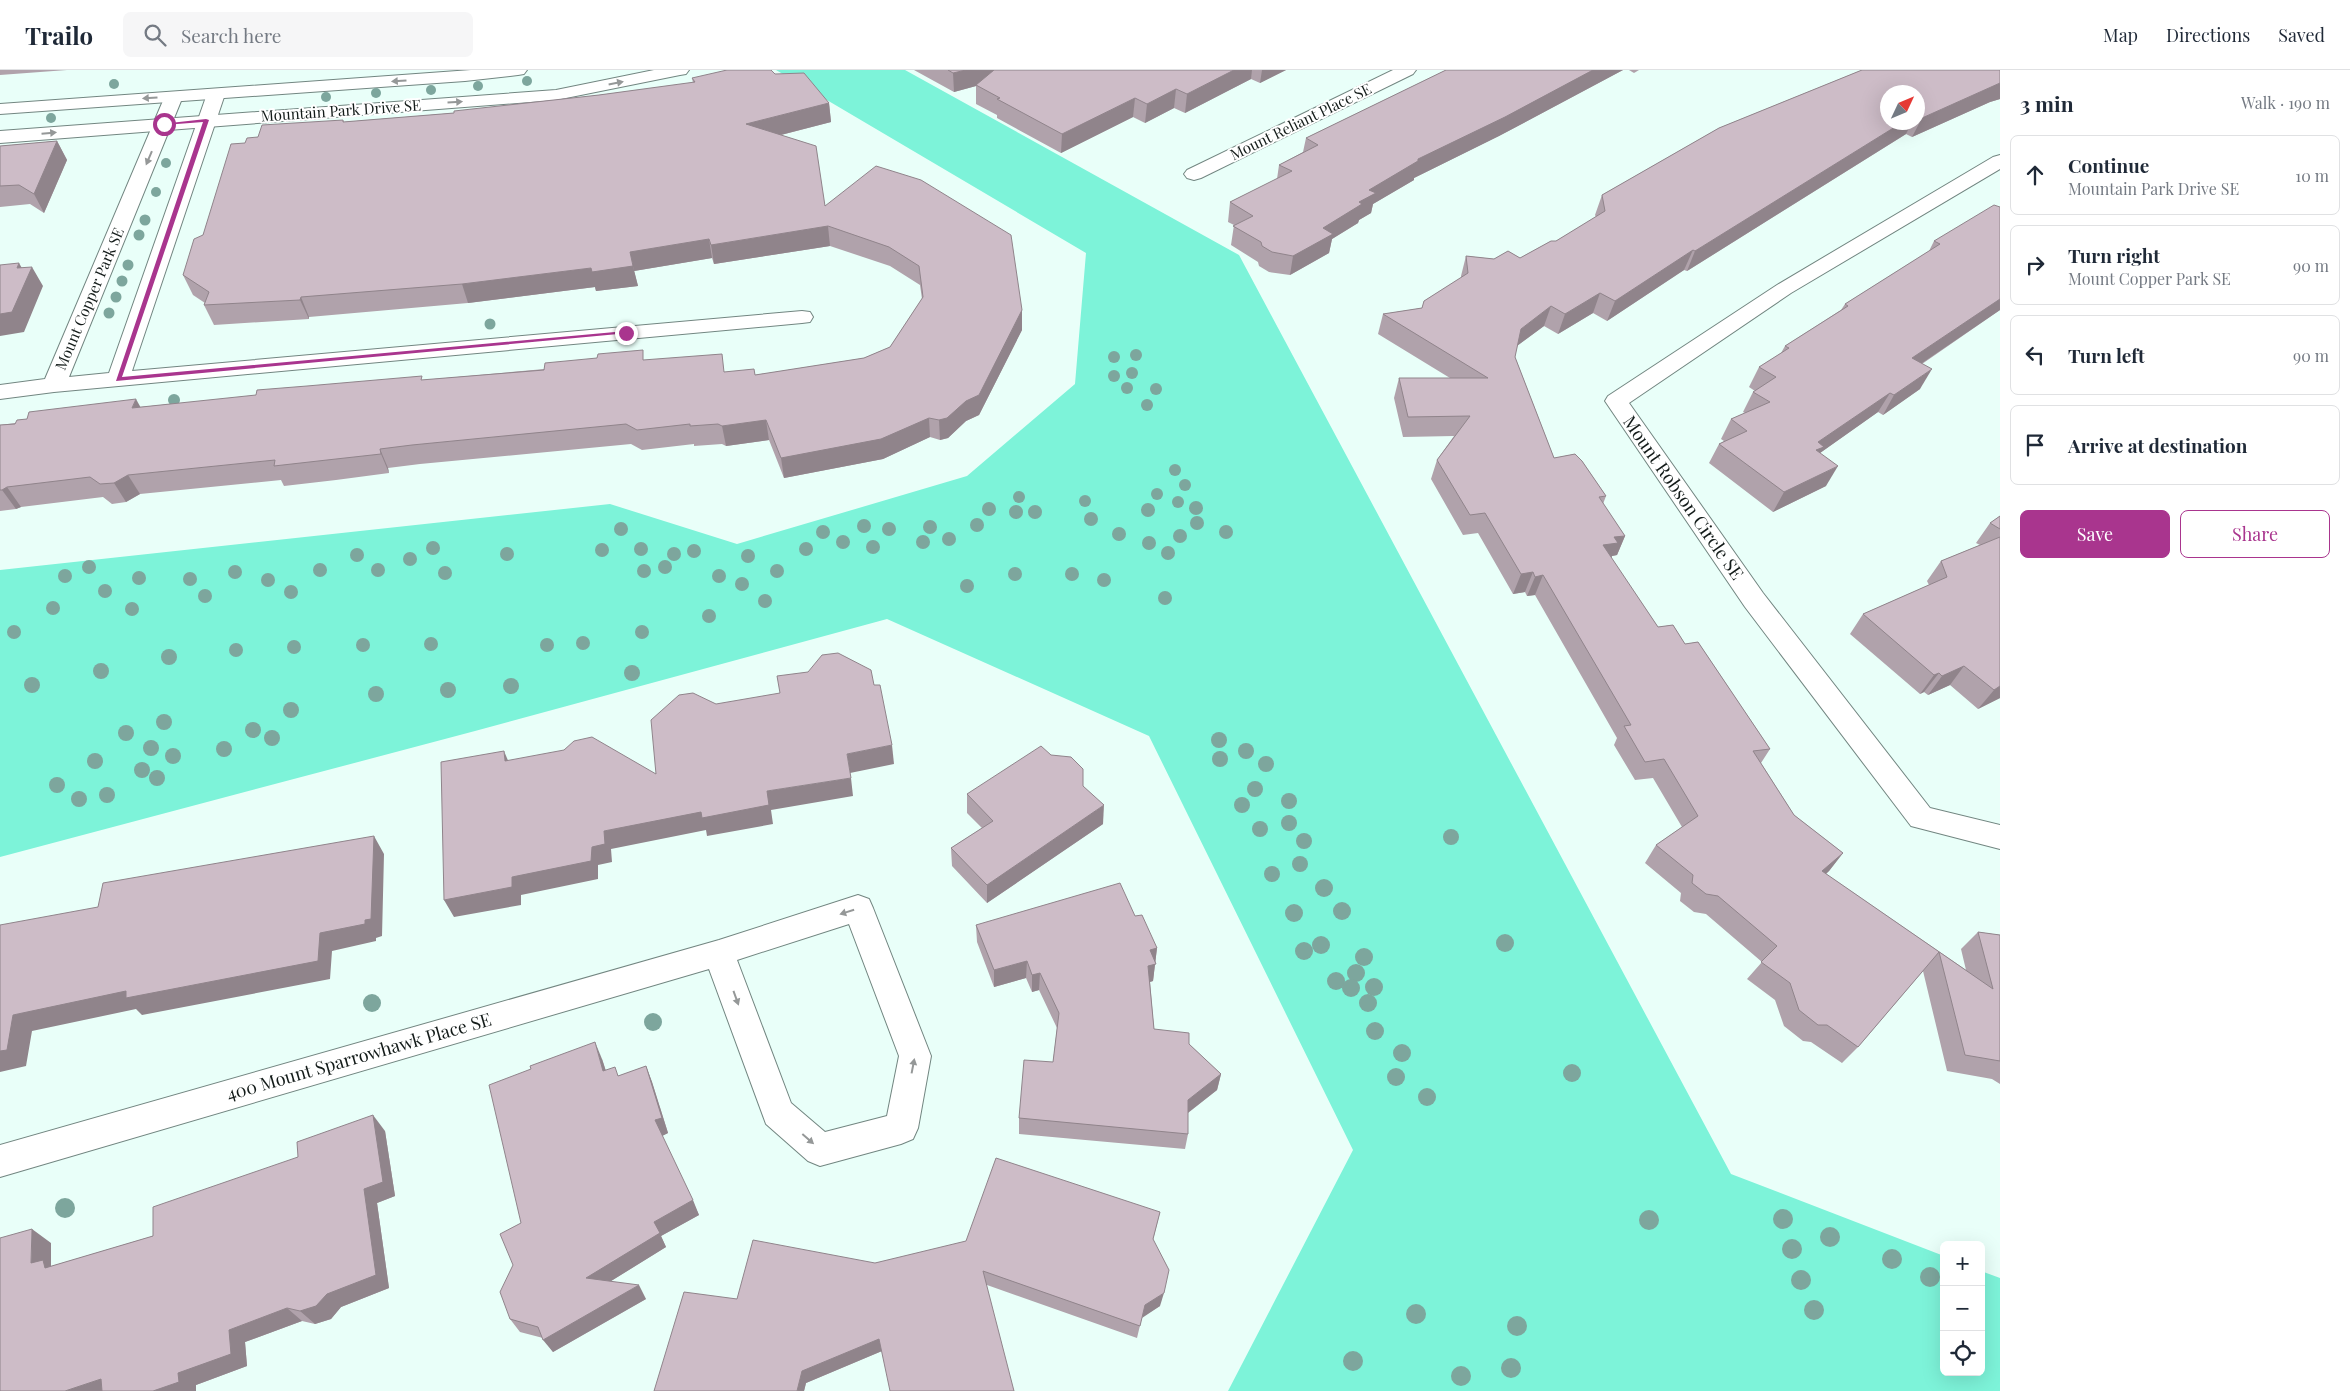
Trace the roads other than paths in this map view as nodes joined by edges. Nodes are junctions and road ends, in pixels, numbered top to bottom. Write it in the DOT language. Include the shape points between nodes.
graph roads {
  1 [pos="518,70"];
  2 [pos="680,70"];
  3 [pos="1408,70"];
  4 [pos="216,94"];
  5 [pos="174,96"];
  6 [pos="0,109"];
  7 [pos="206,120"];
  8 [pos="164,124"];
  9 [pos="0,137"];
  10 [pos="2000,161"];
  11 [pos="1194,174"];
  12 [pos="802,316"];
  13 [pos="118,380"];
  14 [pos="54,385"];
  15 [pos="0,392"];
  16 [pos="2000,837"];
  17 [pos="719,953"];
  18 [pos="0,1161"];
  1 -- 4 [label="street, Mountain Park Drive SE, one-way"];
  7 -- 2 [label="street, Mountain Park Drive SE, one-way" via="556,95"];
  3 -- 11 [label="street, Mount Reliant Place SE"];
  4 -- 5 [label="street, Mountain Park Drive SE"];
  4 -- 7 [label="street"];
  5 -- 6 [label="street, Mountain Park Drive SE, one-way"];
  5 -- 8 [label="street, Mount Copper Park SE"];
  7 -- 8 [label="street, Mountain Park Drive SE"];
  7 -- 13 [label="street"];
  9 -- 8 [label="street, Mountain Park Drive SE, one-way"];
  8 -- 14 [label="street, Mount Copper Park SE, one-way"];
  10 -- 16 [label="street, Mount Robson Circle SE" via="1784,290 1616,401 1754,600 1920,818"];
  12 -- 13 [label="street, Mount Copper Park SE"];
  13 -- 14 [label="street, Mount Copper Park SE"];
  14 -- 15 [label="street"];
  17 -- 17 [label="street, 400 Mount Sparrowhawk Place SE, one-way" via="778,1113 820,1150 901,1128 915,1056 858,908"];
  17 -- 18 [label="street, 400 Mount Sparrowhawk Place SE"];
}
